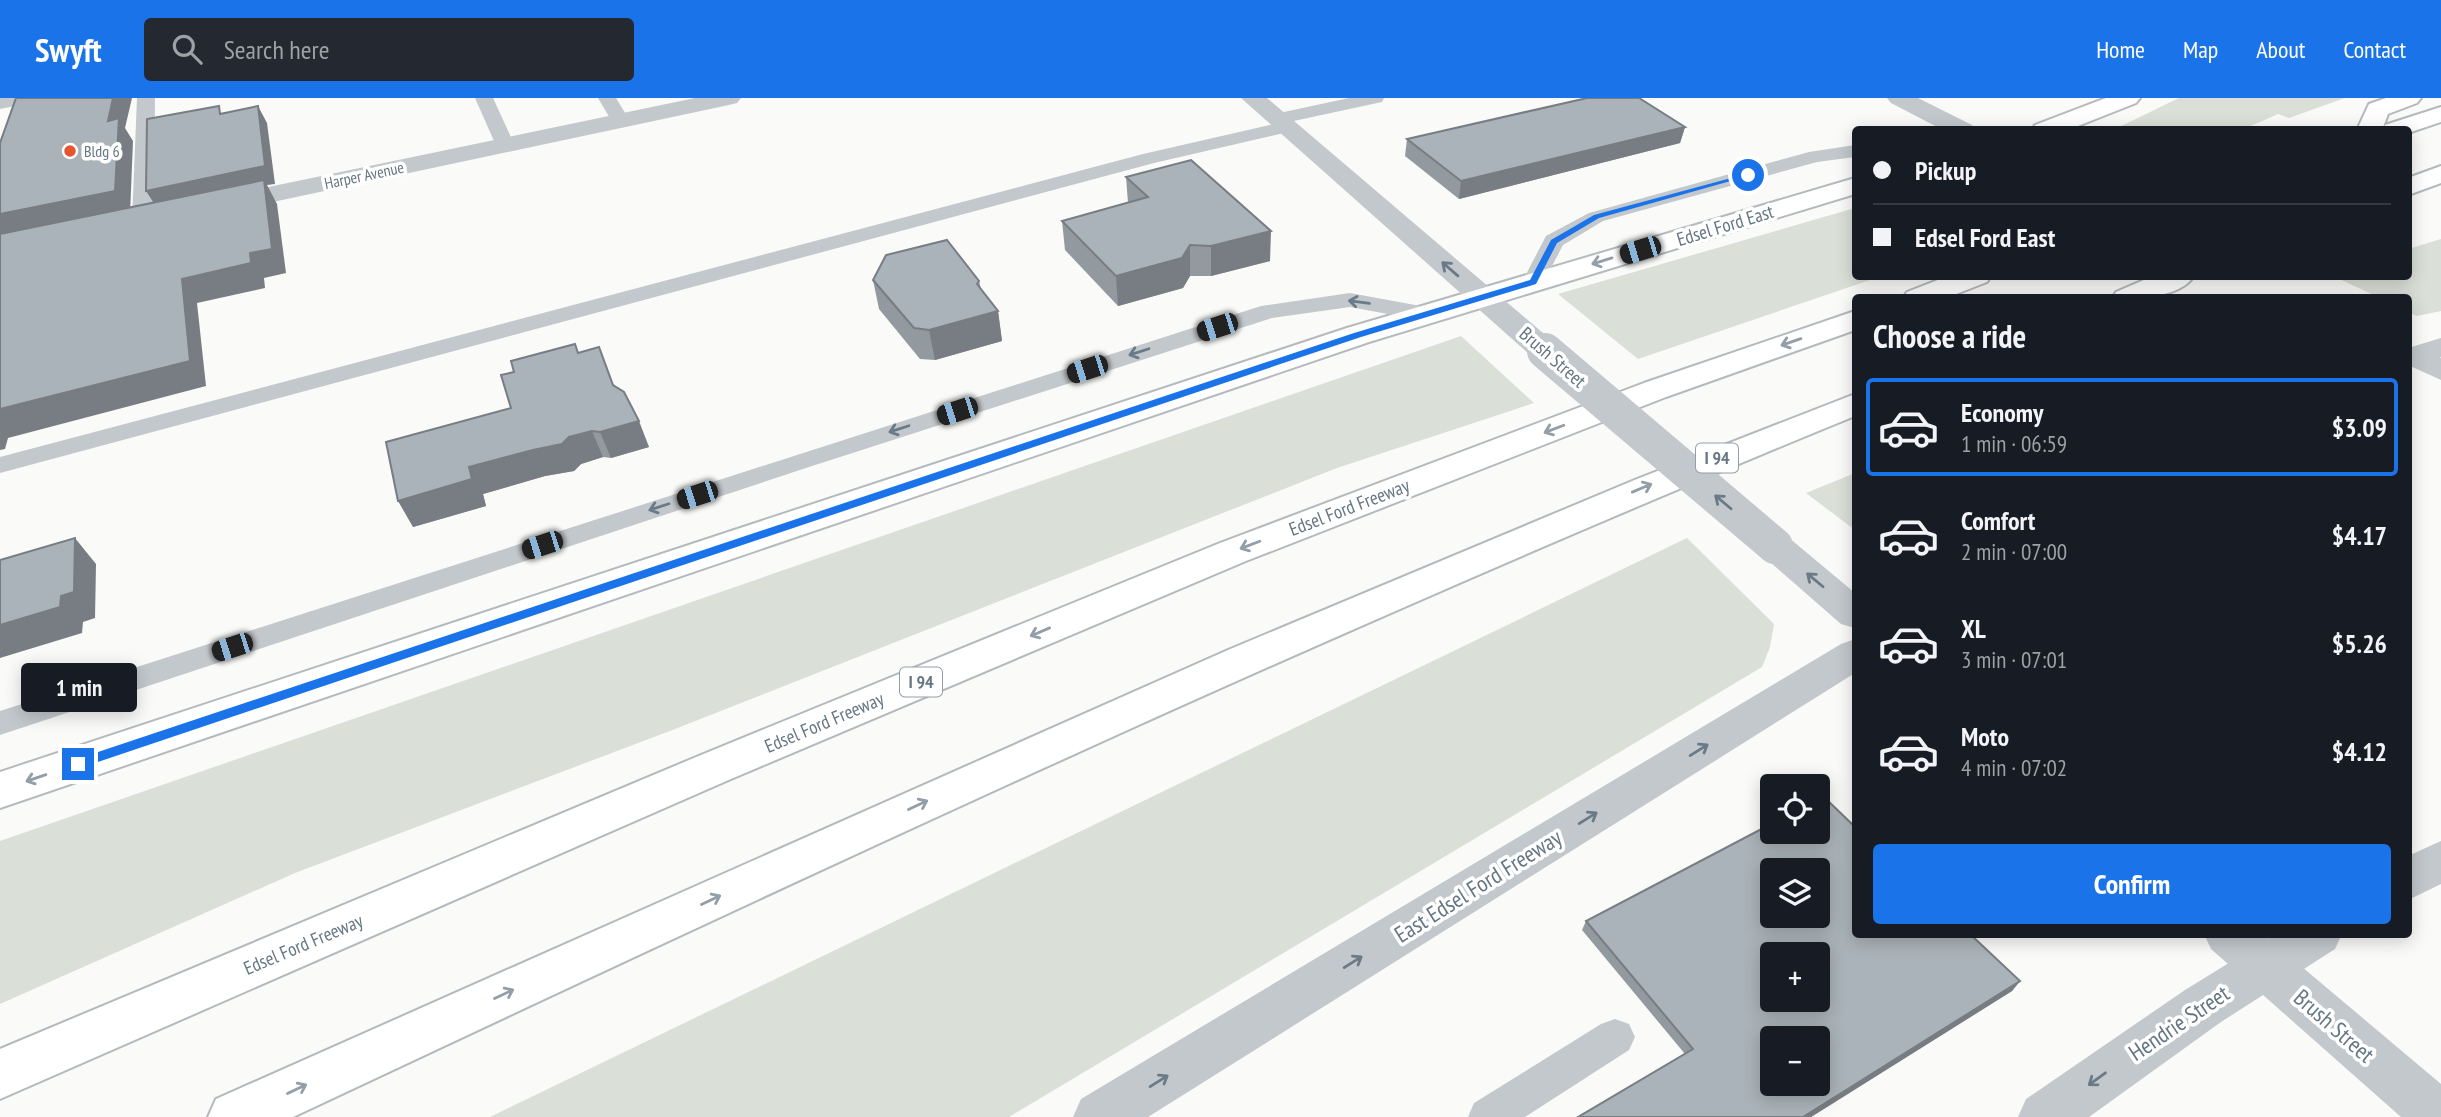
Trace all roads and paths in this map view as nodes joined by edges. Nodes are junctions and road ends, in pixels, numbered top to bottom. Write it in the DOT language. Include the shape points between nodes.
graph roads {
  1 [pos="27,98"];
  2 [pos="146,98"];
  3 [pos="484,98"];
  4 [pos="607,98"];
  5 [pos="729,98"];
  6 [pos="1253,98"];
  7 [pos="1376,98"];
  8 [pos="1899,98"];
  9 [pos="2127,98"];
  10 [pos="2409,98"];
  11 [pos="0,103"];
  12 [pos="2441,114"];
  13 [pos="621,121"];
  14 [pos="1282,123"];
  15 [pos="1956,126"];
  16 [pos="2054,126"];
  17 [pos="2371,126"];
  18 [pos="2406,126"];
  19 [pos="505,146"];
  20 [pos="1852,151"];
  21 [pos="1852,187"];
  22 [pos="197,211"];
  23 [pos="170,216"];
  24 [pos="143,222"];
  25 [pos="116,228"];
  26 [pos="1966,280"];
  27 [pos="2170,280"];
  28 [pos="1533,282"];
  29 [pos="1928,294"];
  30 [pos="2136,294"];
  31 [pos="1483,297"];
  32 [pos="1426,314"];
  33 [pos="1852,321"];
  34 [pos="1852,405"];
  35 [pos="0,464"];
  36 [pos="1852,611"];
  37 [pos="1852,656"];
  38 [pos="0,723"];
  39 [pos="0,790"];
  40 [pos="2441,860"];
  41 [pos="2412,878"];
  42 [pos="2233,938"];
  43 [pos="2312,938"];
  44 [pos="2266,967"];
  45 [pos="1615,1037"];
  46 [pos="0,1074"];
  47 [pos="235,1117"];
  48 [pos="1100,1117"];
  49 [pos="1489,1117"];
  50 [pos="2045,1117"];
  51 [pos="2440,1117"];
  1 -- 11 [label="lane"];
  2 -- 24 [label="lane"];
  3 -- 19 [label="lane"];
  4 -- 13 [label="lane"];
  5 -- 13 [label="street, Harper Avenue"];
  6 -- 14 [label="street, Brush Street"];
  7 -- 14 [label="lane"];
  8 -- 15 [label="street"];
  9 -- 16 [label="main road"];
  10 -- 17 [label="main road" via="2378,110"];
  12 -- 18 [label="main road"];
  13 -- 19 [label="street, Harper Avenue"];
  31 -- 14 [label="street, Brush Street, one-way"];
  14 -- 35 [label="lane"];
  19 -- 22 [label="street, Harper Avenue"];
  20 -- 28 [label="lane" via="1816,156 1596,217 1554,241"];
  21 -- 28 [label="main road, Edsel Ford East, one-way"];
  23 -- 24 [label="street"];
  24 -- 25 [label="street"];
  26 -- 29 [label="main road"];
  27 -- 30 [label="main road"];
  28 -- 31 [label="main road, Edsel Ford East"];
  31 -- 32 [label="main road, Edsel Ford East"];
  36 -- 31 [label="street, Brush Street, one-way, bridge"];
  32 -- 38 [label="lane, one-way" via="1350,300 1269,311"];
  32 -- 39 [label="main road, Edsel Ford East, one-way"];
  33 -- 46 [label="main road, Edsel Ford Freeway / I 94, one-way" via="1642,395 1233,552 716,767"];
  47 -- 34 [label="main road, I 94, one-way" via="1152,698 1639,489"];
  48 -- 37 [label="street, East Edsel Ford Freeway, one-way"];
  40 -- 41 [label="street"];
  42 -- 44 [label="street, Brush Street"];
  43 -- 44 [label="street, Hendrie Street"];
  44 -- 50 [label="street, Hendrie Street, one-way"];
  44 -- 51 [label="street, Brush Street"];
  45 -- 49 [label="lane"];
}
